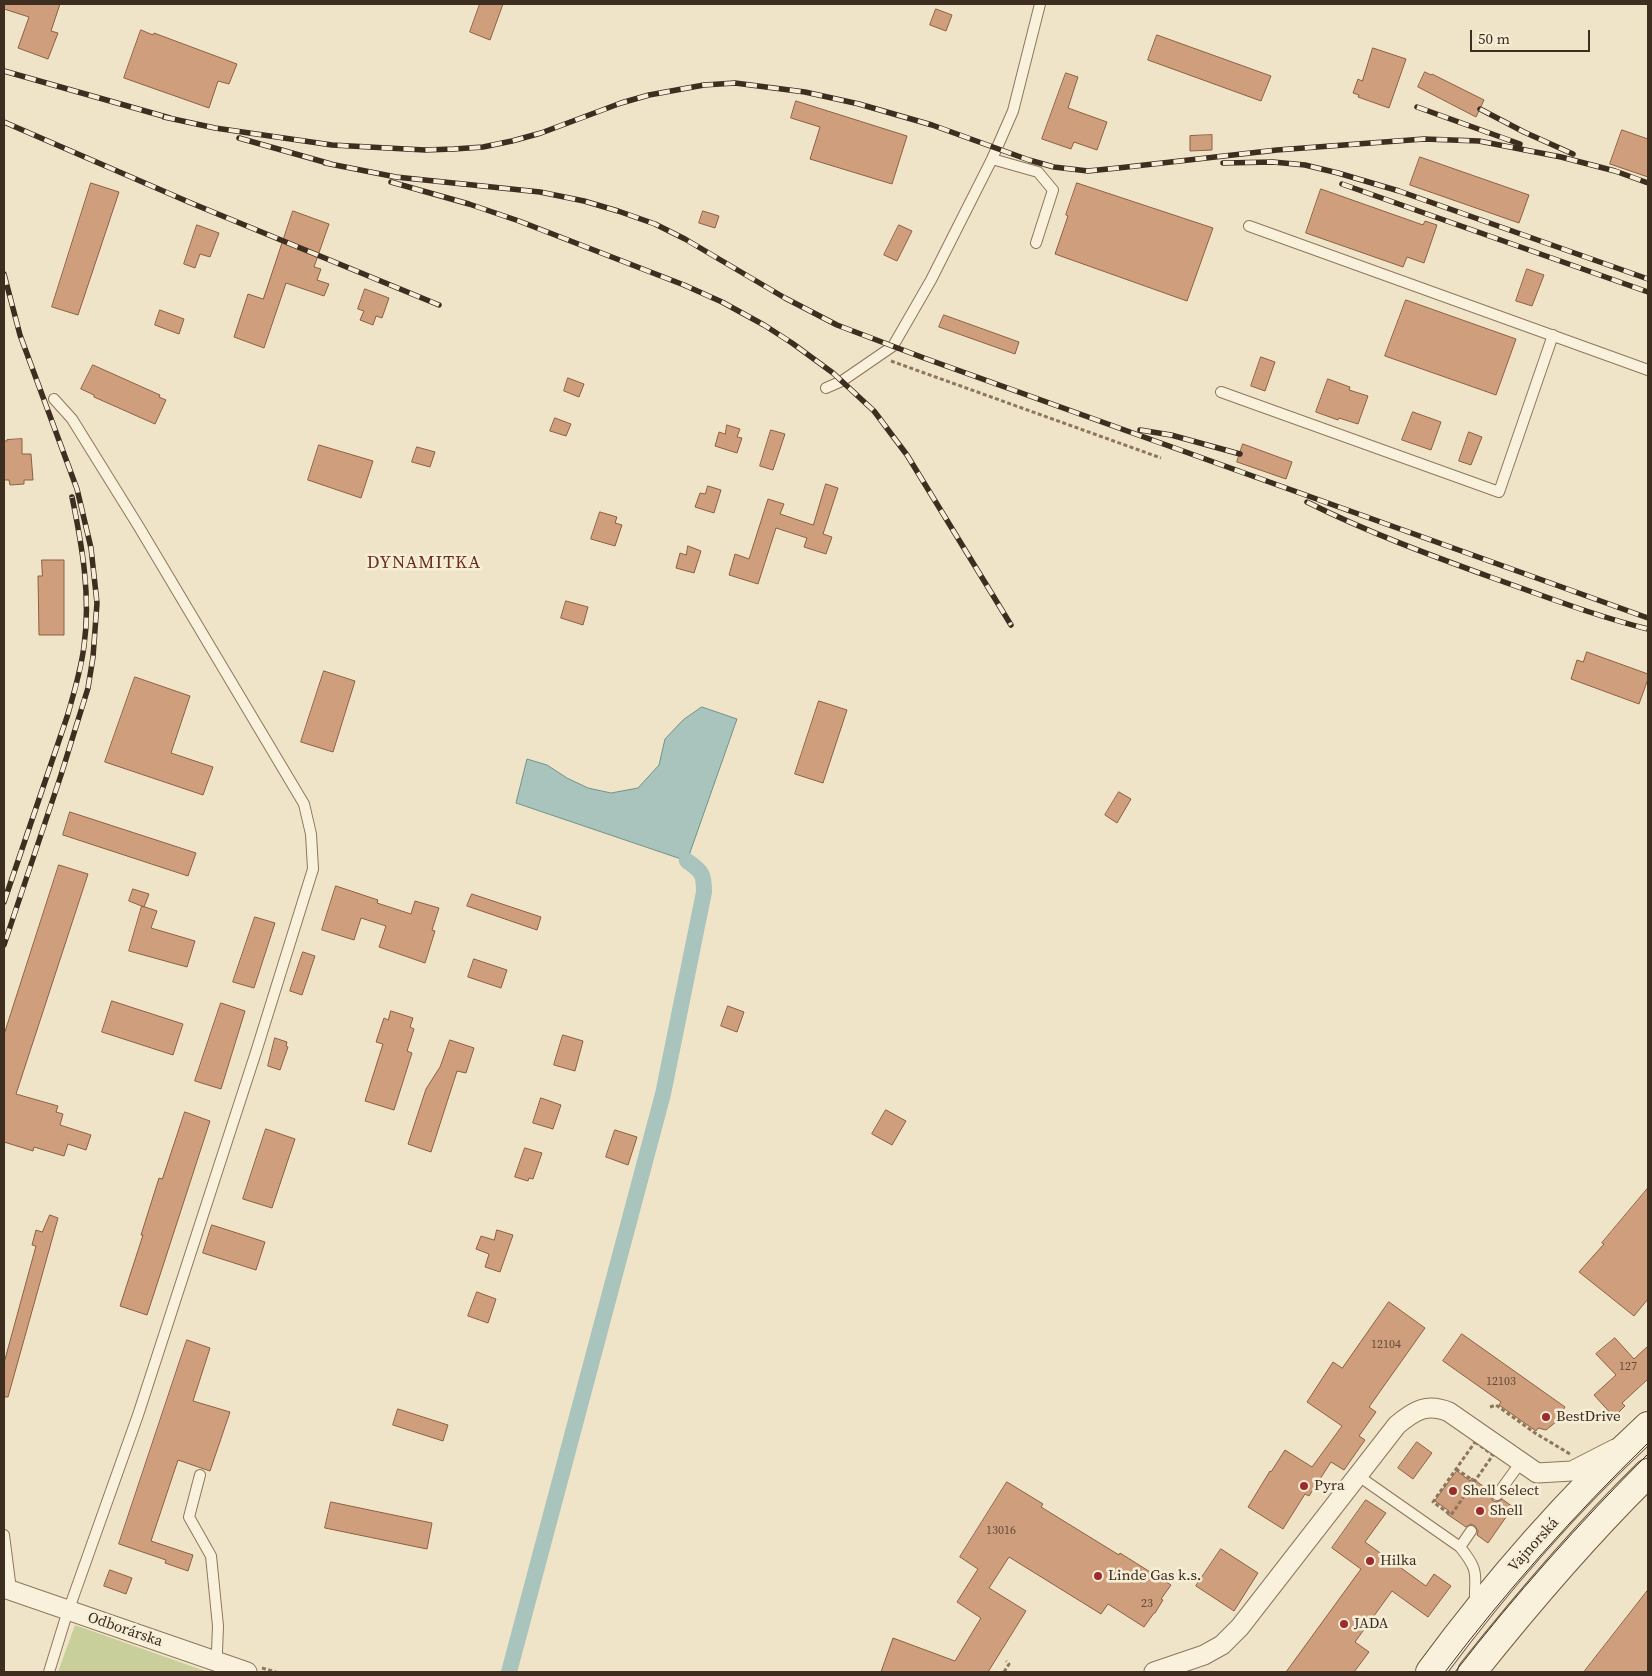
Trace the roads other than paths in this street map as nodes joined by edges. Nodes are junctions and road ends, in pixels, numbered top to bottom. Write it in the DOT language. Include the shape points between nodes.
graph roads {
  1 [pos="1040,4"];
  2 [pos="992,159"];
  3 [pos="1249,226"];
  4 [pos="1036,243"];
  5 [pos="1553,335"];
  6 [pos="1648,370"];
  7 [pos="826,388"];
  8 [pos="1221,392"];
  9 [pos="54,399"];
  10 [pos="1640,1434"];
  11 [pos="1521,1462"];
  12 [pos="1648,1473"];
  13 [pos="200,1475"];
  14 [pos="1354,1480"];
  15 [pos="1496,1495"];
  16 [pos="1472,1531"];
  17 [pos="4,1535"];
  18 [pos="1460,1547"];
  19 [pos="7,1589"];
  20 [pos="68,1610"];
  21 [pos="1475,1614"];
  22 [pos="214,1661"];
  23 [pos="49,1672"];
  24 [pos="247,1672"];
  25 [pos="1154,1672"];
  26 [pos="1430,1672"];
  27 [pos="1472,1672"];
  1 -- 2 [label="lane" via="1013,111"];
  2 -- 4 [label="lane" via="1038,172 1053,190"];
  2 -- 7 [label="lane" via="931,280 893,346 842,381"];
  3 -- 5 [label="lane"];
  5 -- 6 [label="lane"];
  5 -- 8 [label="lane" via="1499,492"];
  9 -- 20 [label="lane" via="72,419 139,527 304,804 311,834 313,869 138,1415"];
  10 -- 11 [label="street" via="1572,1471 1537,1474"];
  10 -- 21 [label="main road, Vajnorská" via="1543,1534"];
  11 -- 14 [label="street" via="1455,1415 1430,1407 1415,1412 1398,1425"];
  11 -- 15 [label="lane"];
  12 -- 27 [label="main road" via="1548,1579"];
  13 -- 22 [label="lane" via="189,1518 211,1556 218,1626"];
  14 -- 18 [label="lane"];
  14 -- 25 [label="street" via="1258,1606 1222,1645 1187,1662"];
  16 -- 18 [label="lane"];
  17 -- 19 [label="lane"];
  18 -- 21 [label="lane" via="1475,1569"];
  19 -- 20 [label="street, Odborárska"];
  20 -- 22 [label="street, Odborárska"];
  20 -- 23 [label="lane"];
  21 -- 26 [label="main road, Vajnorská"];
  22 -- 24 [label="street, Odborárska"];
}
